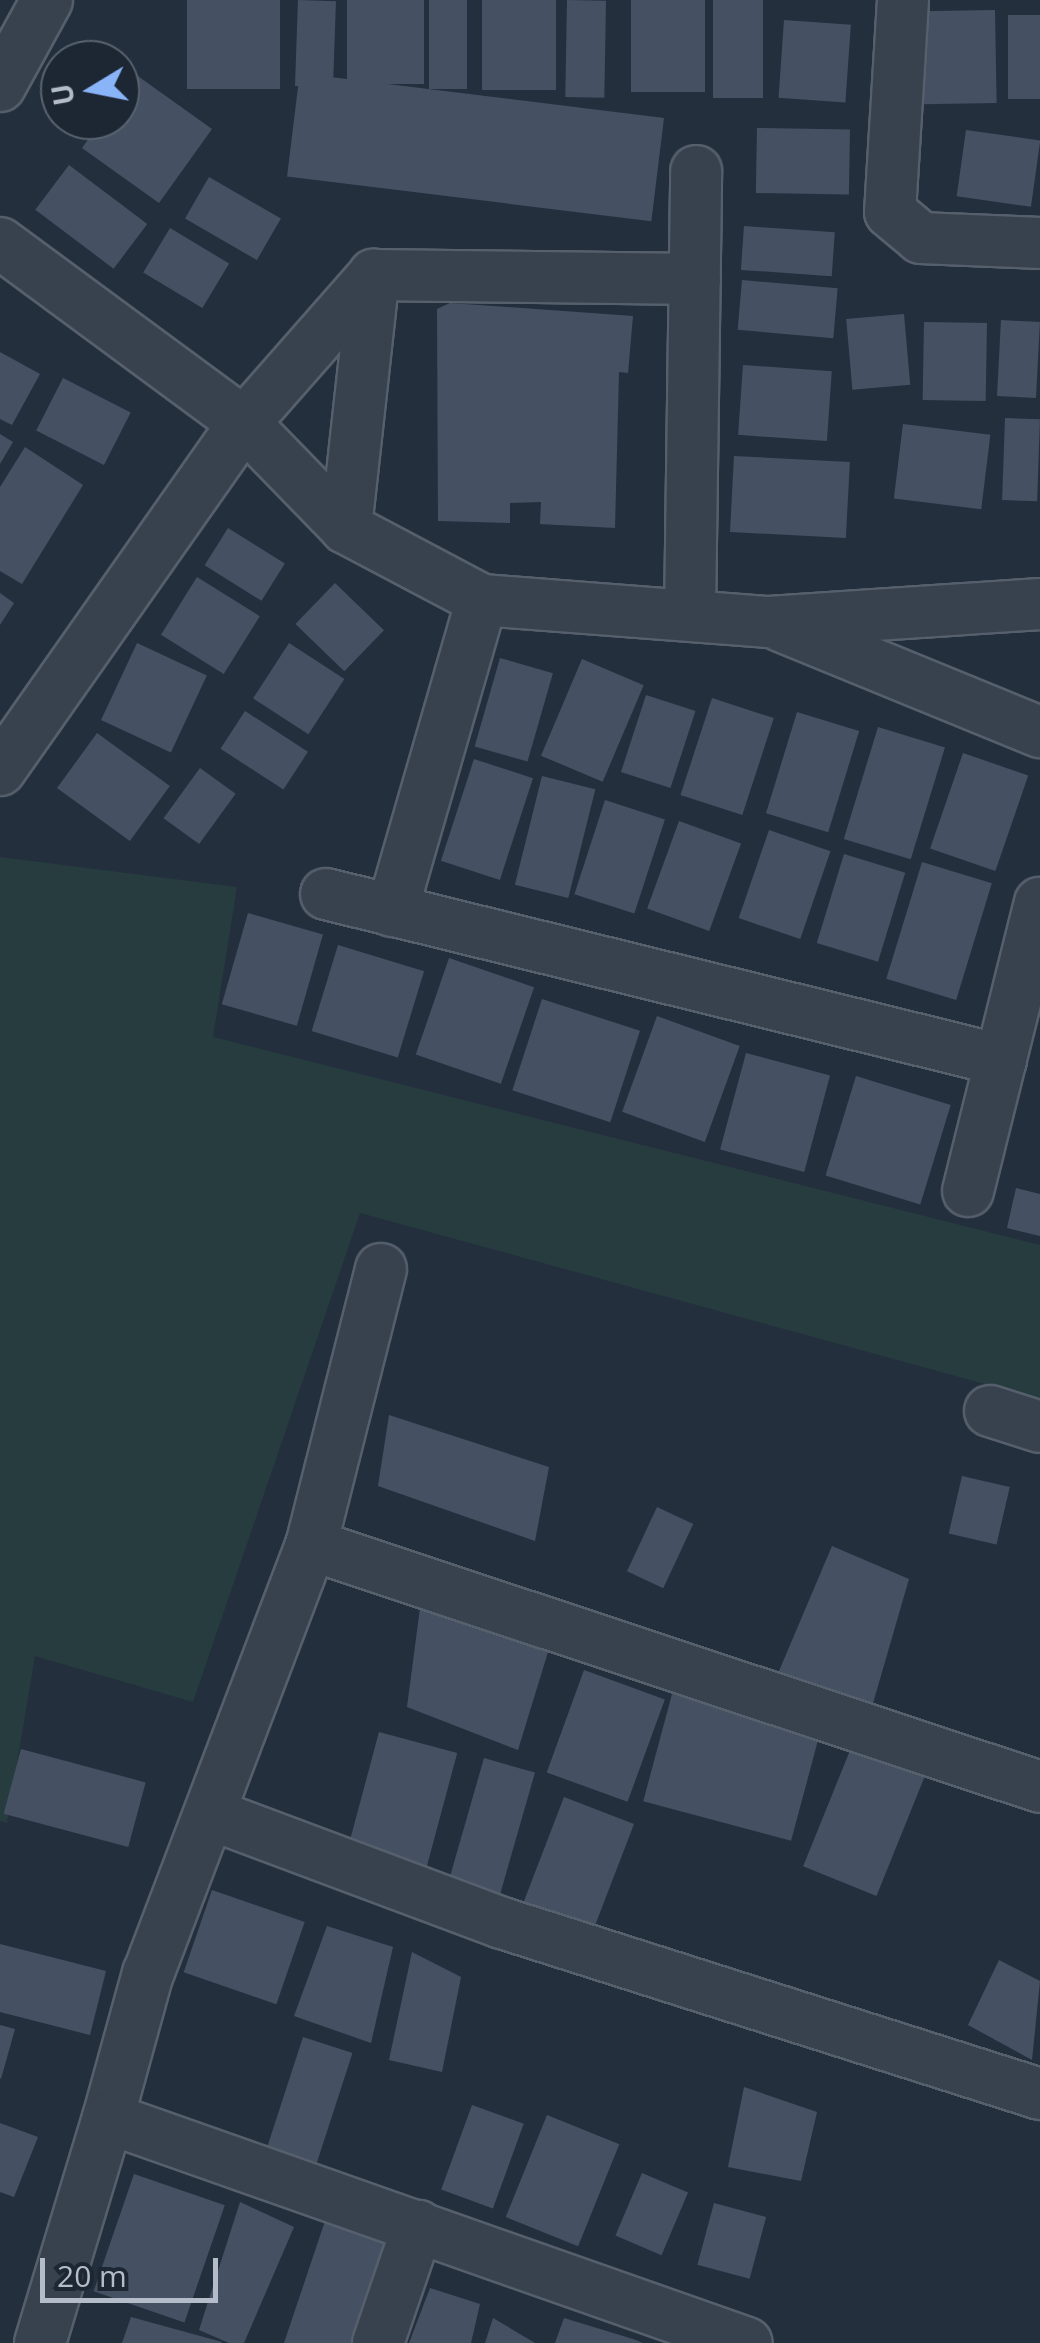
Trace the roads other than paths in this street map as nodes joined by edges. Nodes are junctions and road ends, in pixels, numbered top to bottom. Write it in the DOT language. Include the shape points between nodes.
graph roads {
  1 [pos="903,0"];
  2 [pos="39,3"];
  3 [pos="0,86"];
  4 [pos="696,171"];
  5 [pos="1040,242"];
  6 [pos="0,243"];
  7 [pos="374,276"];
  8 [pos="695,279"];
  9 [pos="244,424"];
  10 [pos="346,528"];
  11 [pos="482,600"];
  12 [pos="1040,604"];
  13 [pos="690,616"];
  14 [pos="769,622"];
  15 [pos="1040,732"];
  16 [pos="0,770"];
  17 [pos="326,894"];
  18 [pos="1040,903"];
  19 [pos="392,911"];
  20 [pos="1001,1060"];
  21 [pos="968,1191"];
  22 [pos="381,1268"];
  23 [pos="990,1411"];
  24 [pos="1040,1428"];
  25 [pos="311,1544"];
  26 [pos="1040,1787"];
  27 [pos="213,1815"];
  28 [pos="1040,2094"];
  29 [pos="108,2118"];
  30 [pos="418,2226"];
  31 [pos="40,2343"];
  32 [pos="378,2343"];
  33 [pos="747,2343"];
  1 -- 5 [label="street" via="890,212 921,238"];
  2 -- 3 [label="street"];
  4 -- 8 [label="street"];
  6 -- 9 [label="street"];
  7 -- 8 [label="street"];
  7 -- 9 [label="street"];
  7 -- 10 [label="street"];
  8 -- 13 [label="street"];
  9 -- 10 [label="street"];
  9 -- 16 [label="street"];
  10 -- 11 [label="street"];
  11 -- 13 [label="street"];
  11 -- 19 [label="street"];
  12 -- 14 [label="street"];
  13 -- 14 [label="street"];
  14 -- 15 [label="street"];
  17 -- 19 [label="street"];
  18 -- 20 [label="street"];
  19 -- 20 [label="street"];
  20 -- 21 [label="street"];
  22 -- 25 [label="street"];
  23 -- 24 [label="street"];
  25 -- 26 [label="street"];
  25 -- 27 [label="street"];
  27 -- 28 [label="street" via="502,1922"];
  27 -- 29 [label="street" via="148,1973"];
  29 -- 30 [label="street"];
  29 -- 31 [label="street"];
  30 -- 32 [label="street"];
  30 -- 33 [label="street"];
}
